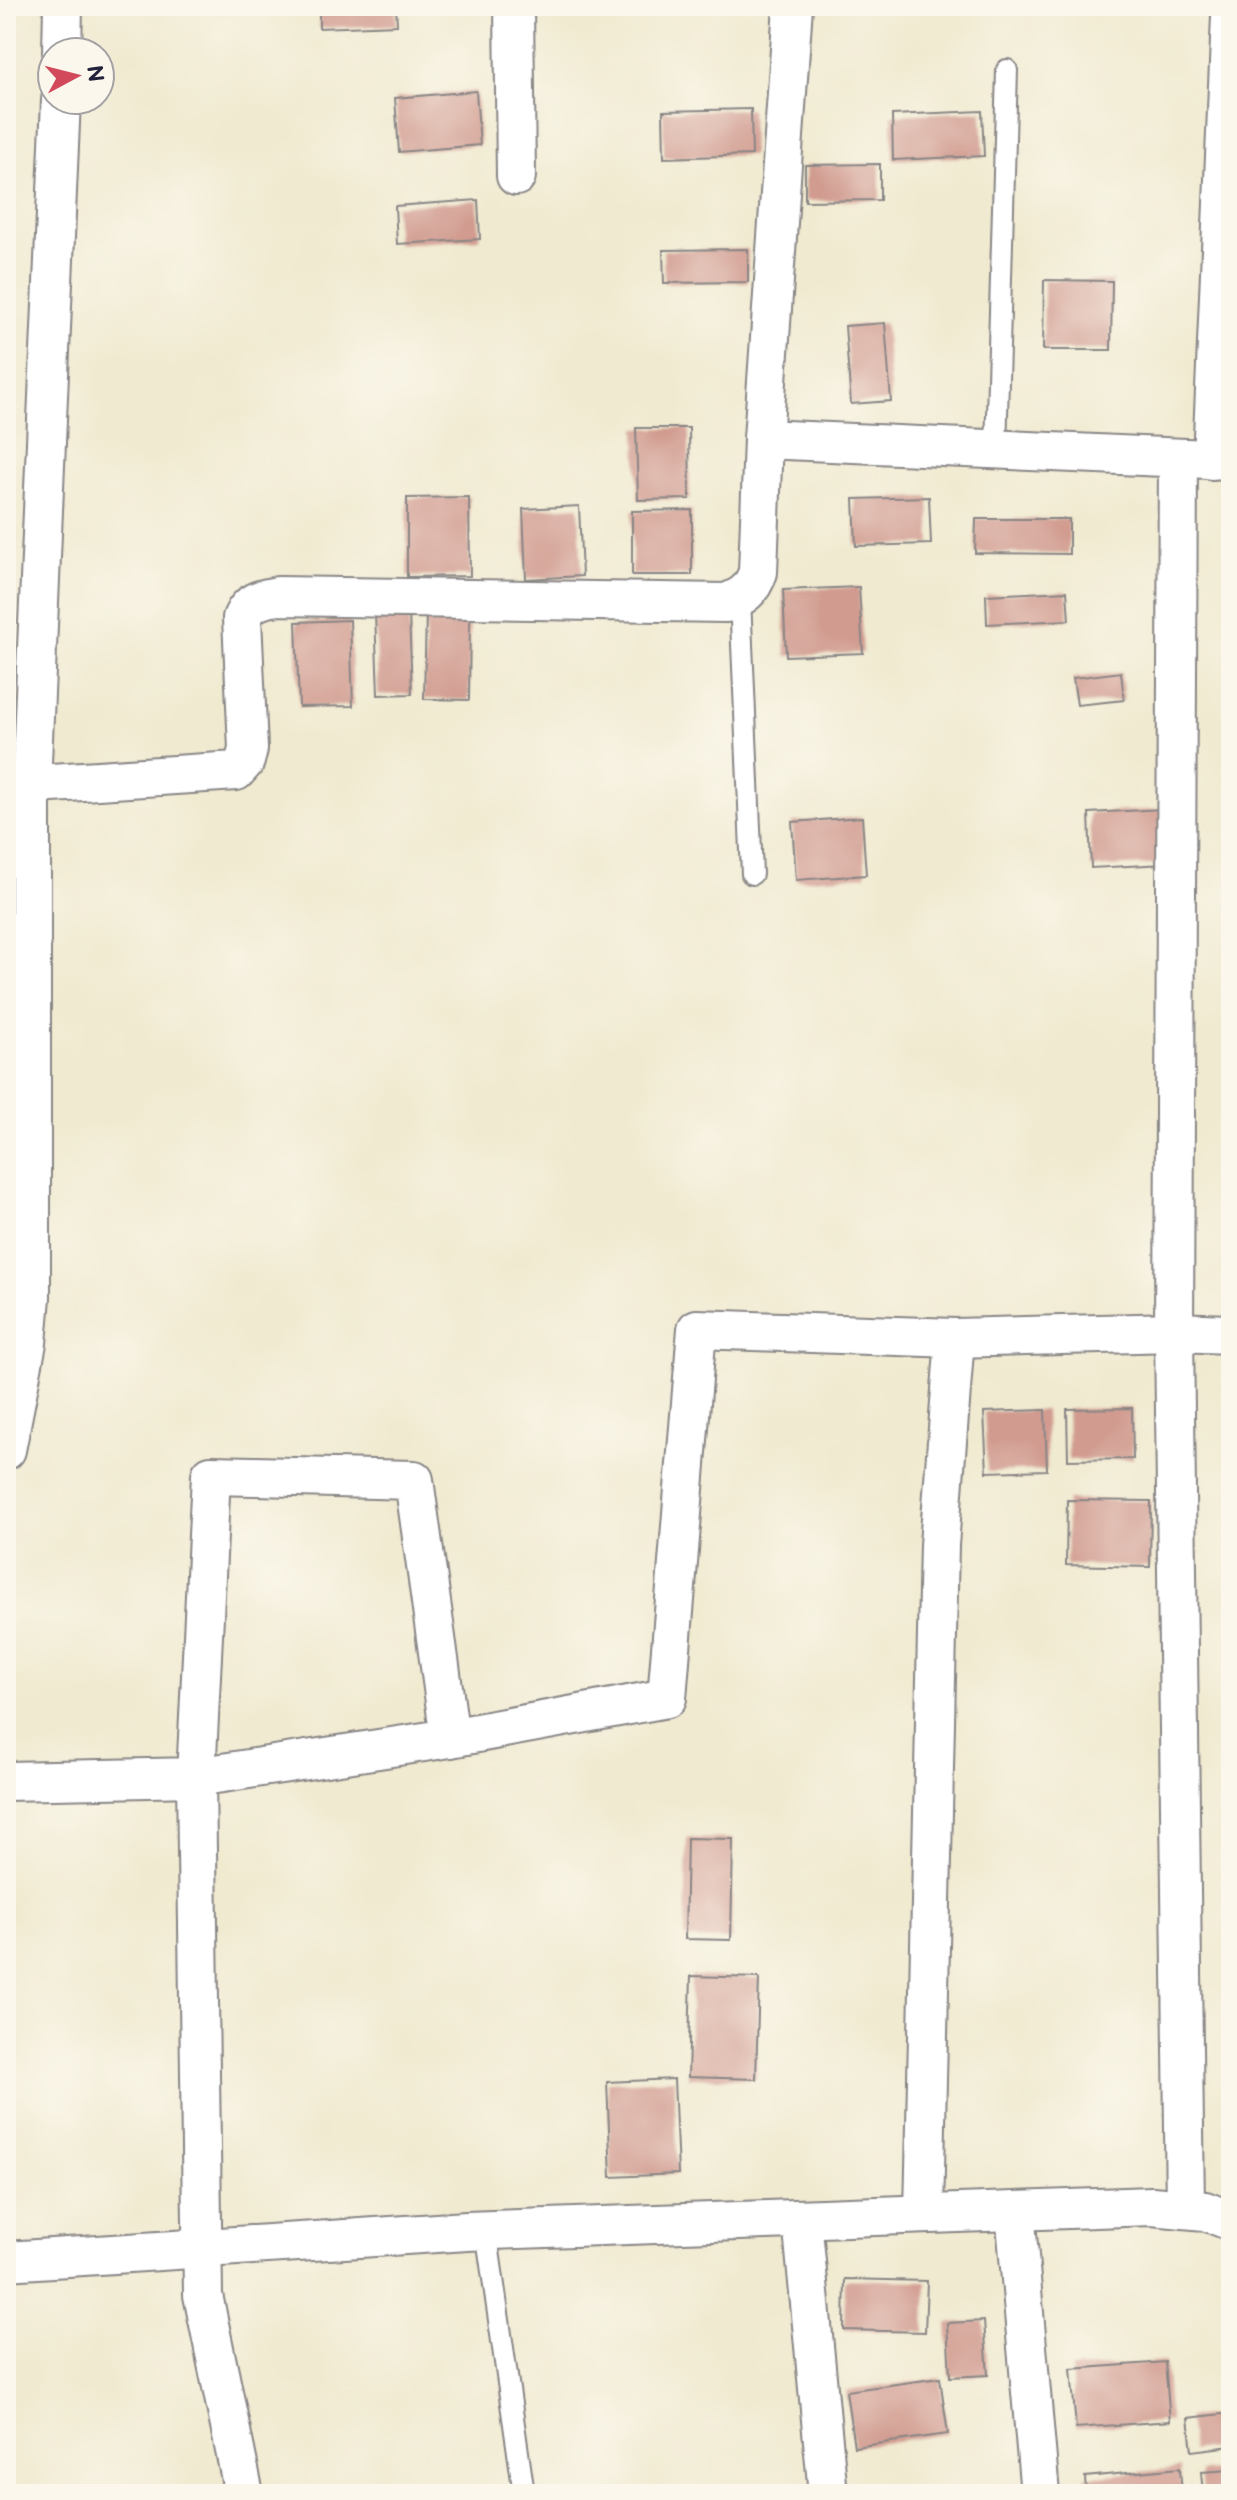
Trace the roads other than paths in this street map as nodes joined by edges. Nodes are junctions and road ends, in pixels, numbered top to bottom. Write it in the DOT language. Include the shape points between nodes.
graph roads {
  1 [pos="63,6"];
  2 [pos="514,6"];
  3 [pos="793,6"];
  4 [pos="1231,16"];
  5 [pos="62,36"];
  6 [pos="1007,70"];
  7 [pos="60,116"];
  8 [pos="516,176"];
  9 [pos="763,439"];
  10 [pos="996,450"];
  11 [pos="1207,459"];
  12 [pos="740,598"];
  13 [pos="18,786"];
  14 [pos="752,874"];
  15 [pos="1174,1332"];
  16 [pos="1231,1334"];
  17 [pos="955,1338"];
  18 [pos="6,1450"];
  19 [pos="450,1738"];
  20 [pos="196,1777"];
  21 [pos="6,1781"];
  22 [pos="1185,2208"];
  23 [pos="1015,2211"];
  24 [pos="924,2214"];
  25 [pos="802,2219"];
  26 [pos="1231,2221"];
  27 [pos="486,2230"];
  28 [pos="201,2248"];
  29 [pos="6,2261"];
  30 [pos="244,2494"];
  31 [pos="524,2494"];
  32 [pos="828,2494"];
  33 [pos="1040,2494"];
  1 -- 5 [label="street"];
  2 -- 8 [label="street"];
  3 -- 9 [label="street"];
  4 -- 11 [label="street"];
  6 -- 10 [label="lane"];
  7 -- 13 [label="street"];
  9 -- 10 [label="street"];
  9 -- 12 [label="street" via="758,572 754,586"];
  10 -- 11 [label="street"];
  11 -- 15 [label="street"];
  12 -- 13 [label="street" via="726,603 261,599 247,606 242,618 248,749 236,771"];
  12 -- 14 [label="lane"];
  13 -- 18 [label="street" via="31,1297"];
  15 -- 16 [label="street"];
  15 -- 17 [label="street"];
  15 -- 22 [label="street"];
  17 -- 19 [label="street" via="697,1329 667,1698"];
  17 -- 24 [label="street" via="939,1545"];
  19 -- 20 [label="street"];
  19 -- 20 [label="street" via="414,1480 211,1475"];
  20 -- 21 [label="street"];
  20 -- 28 [label="street"];
  22 -- 23 [label="street"];
  22 -- 26 [label="street"];
  23 -- 24 [label="street"];
  23 -- 33 [label="street"];
  24 -- 25 [label="street"];
  25 -- 27 [label="street"];
  25 -- 32 [label="street"];
  27 -- 28 [label="street"];
  27 -- 31 [label="lane"];
  28 -- 29 [label="street"];
  28 -- 30 [label="street" via="203,2295"];
}
